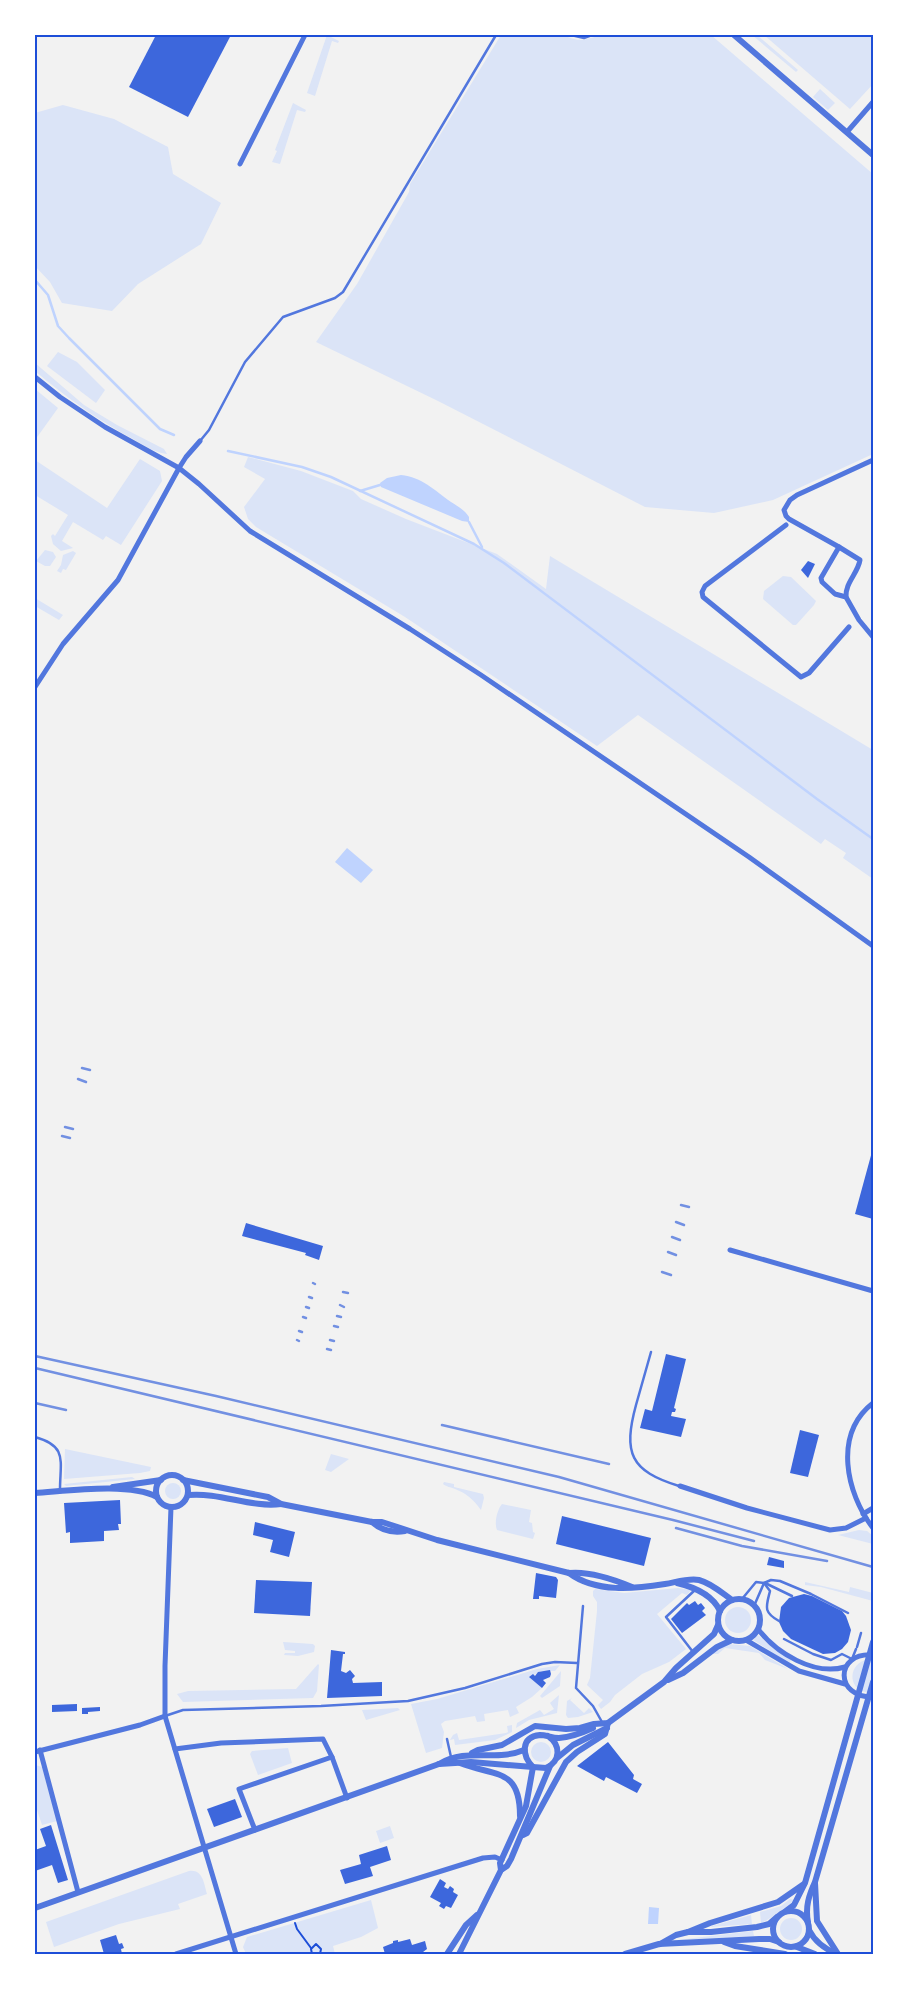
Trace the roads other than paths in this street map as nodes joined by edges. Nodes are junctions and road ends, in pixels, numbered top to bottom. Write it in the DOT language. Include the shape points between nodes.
graph roads {
  1 [pos="305,35"];
  2 [pos="496,35"];
  3 [pos="571,35"];
  4 [pos="592,35"];
  5 [pos="734,35"];
  6 [pos="873,102"];
  7 [pos="847,132"];
  8 [pos="873,155"];
  9 [pos="240,164"];
  10 [pos="35,377"];
  11 [pos="200,441"];
  12 [pos="873,460"];
  13 [pos="179,468"];
  14 [pos="786,525"];
  15 [pos="839,547"];
  16 [pos="846,597"];
  17 [pos="849,627"];
  18 [pos="873,637"];
  19 [pos="35,687"];
  20 [pos="873,946"];
  21 [pos="730,1250"];
  22 [pos="873,1291"];
  23 [pos="651,1352"];
  24 [pos="873,1403"];
  25 [pos="35,1437"];
  26 [pos="161,1480"];
  27 [pos="183,1480"];
  28 [pos="680,1486"];
  29 [pos="99,1489"];
  30 [pos="60,1491"];
  31 [pos="35,1493"];
  32 [pos="188,1495"];
  33 [pos="157,1497"];
  34 [pos="281,1504"];
  35 [pos="171,1507"];
  36 [pos="873,1508"];
  37 [pos="864,1516"];
  38 [pos="873,1528"];
  39 [pos="676,1582"];
  40 [pos="764,1582"];
  41 [pos="696,1588"];
  42 [pos="792,1596"];
  43 [pos="742,1599"];
  44 [pos="732,1600"];
  45 [pos="583,1606"];
  46 [pos="754,1606"];
  47 [pos="720,1611"];
  48 [pos="848,1612"];
  49 [pos="779,1621"];
  50 [pos="718,1626"];
  51 [pos="758,1628"];
  52 [pos="861,1633"];
  53 [pos="784,1639"];
  54 [pos="732,1640"];
  55 [pos="746,1640"];
  56 [pos="873,1642"];
  57 [pos="694,1654"];
  58 [pos="873,1655"];
  59 [pos="852,1660"];
  60 [pos="577,1663"];
  61 [pos="845,1667"];
  62 [pos="664,1682"];
  63 [pos="873,1682"];
  64 [pos="845,1684"];
  65 [pos="873,1697"];
  66 [pos="166,1716"];
  67 [pos="606,1725"];
  68 [pos="548,1736"];
  69 [pos="447,1739"];
  70 [pos="175,1749"];
  71 [pos="524,1750"];
  72 [pos="37,1751"];
  73 [pos="471,1754"];
  74 [pos="332,1757"];
  75 [pos="451,1757"];
  76 [pos="557,1758"];
  77 [pos="460,1763"];
  78 [pos="439,1764"];
  79 [pos="550,1766"];
  80 [pos="532,1767"];
  81 [pos="347,1798"];
  82 [pos="520,1820"];
  83 [pos="255,1830"];
  84 [pos="522,1835"];
  85 [pos="205,1847"];
  86 [pos="502,1860"];
  87 [pos="501,1870"];
  88 [pos="815,1882"];
  89 [pos="805,1883"];
  90 [pos="78,1892"];
  91 [pos="35,1908"];
  92 [pos="786,1911"];
  93 [pos="478,1914"];
  94 [pos="777,1917"];
  95 [pos="808,1922"];
  96 [pos="809,1930"];
  97 [pos="688,1932"];
  98 [pos="231,1937"];
  99 [pos="720,1941"];
  100 [pos="779,1942"];
  101 [pos="659,1944"];
  102 [pos="796,1946"];
  103 [pos="176,1954"];
  104 [pos="236,1954"];
  105 [pos="447,1954"];
  106 [pos="459,1954"];
  107 [pos="625,1954"];
  108 [pos="785,1954"];
  109 [pos="815,1954"];
  110 [pos="838,1954"];
  1 -- 9 [label="street"];
  2 -- 11 [label="lane" via="343,292 283,317 245,362"];
  3 -- 4 [label="lane" via="584,38"];
  5 -- 7 [label="street"];
  6 -- 7 [label="street"];
  7 -- 8 [label="street"];
  10 -- 13 [label="street" via="104,427"];
  11 -- 13 [label="street"];
  12 -- 15 [label="street" via="797,495 787,503 784,513 790,519"];
  13 -- 19 [label="street" via="118,580 63,644"];
  13 -- 20 [label="street" via="250,531 482,675 742,852"];
  14 -- 17 [label="street" via="705,586 703,597 801,677 809,673"];
  15 -- 16 [label="street" via="860,560 846,588"];
  15 -- 16 [label="street" via="821,580 835,594"];
  16 -- 18 [label="street"];
  21 -- 22 [label="street"];
  23 -- 28 [label="lane" via="632,1422 630,1447 636,1461 649,1474"];
  24 -- 37 [label="street" via="858,1419 848,1451 850,1482"];
  25 -- 30 [label="lane" via="49,1441 59,1451"];
  26 -- 27 [label="street" via="174,1476"];
  26 -- 29 [label="street"];
  26 -- 33 [label="street"];
  27 -- 32 [label="street"];
  27 -- 34 [label="street" via="268,1497"];
  28 -- 37 [label="street" via="830,1530 846,1528"];
  29 -- 30 [label="street"];
  29 -- 33 [label="street" via="141,1490"];
  30 -- 31 [label="street"];
  32 -- 34 [label="street" via="210,1494 268,1506"];
  32 -- 35 [label="street" via="182,1504"];
  33 -- 35 [label="street"];
  34 -- 39 [label="street" via="382,1522 569,1573 577,1579 619,1590"];
  35 -- 66 [label="street"];
  36 -- 37 [label="street"];
  37 -- 38 [label="street"];
  39 -- 41 [label="street"];
  39 -- 44 [label="street" via="700,1580"];
  40 -- 42 [label="lane"];
  40 -- 43 [label="lane" via="756,1582"];
  40 -- 46 [label="lane"];
  40 -- 48 [label="lane" via="780,1581"];
  40 -- 49 [label="lane" via="770,1591 767,1610"];
  41 -- 47 [label="street"];
  41 -- 57 [label="lane" via="666,1617"];
  43 -- 44 [label="street"];
  43 -- 46 [label="street"];
  44 -- 47 [label="street"];
  45 -- 60 [label="lane"];
  46 -- 51 [label="street" via="760,1617"];
  47 -- 50 [label="street"];
  50 -- 54 [label="street"];
  50 -- 57 [label="street"];
  51 -- 55 [label="street"];
  51 -- 61 [label="street" via="774,1646 797,1659 823,1669"];
  52 -- 59 [label="lane"];
  53 -- 59 [label="lane" via="826,1659 842,1654"];
  54 -- 55 [label="street"];
  54 -- 62 [label="street"];
  55 -- 64 [label="street" via="799,1671"];
  56 -- 89 [label="street"];
  57 -- 62 [label="street"];
  58 -- 59 [label="street"];
  59 -- 61 [label="street"];
  60 -- 66 [label="lane" via="542,1664 465,1688 408,1701 183,1710"];
  60 -- 67 [label="lane" via="576,1688"];
  61 -- 64 [label="street"];
  62 -- 67 [label="street"];
  63 -- 88 [label="street"];
  64 -- 65 [label="street" via="862,1696"];
  66 -- 70 [label="street"];
  66 -- 72 [label="street"];
  67 -- 68 [label="street" via="569,1736"];
  67 -- 73 [label="street" via="574,1728 536,1726 502,1745"];
  67 -- 76 [label="street"];
  67 -- 84 [label="street" via="605,1734 566,1762 528,1833"];
  68 -- 71 [label="street" via="532,1737"];
  68 -- 76 [label="street" via="555,1743"];
  69 -- 75 [label="lane"];
  70 -- 74 [label="street" via="222,1743 323,1739"];
  70 -- 85 [label="street"];
  71 -- 73 [label="street" via="504,1755"];
  71 -- 80 [label="street"];
  72 -- 90 [label="street"];
  73 -- 75 [label="street"];
  74 -- 81 [label="street"];
  74 -- 83 [label="street" via="240,1788"];
  75 -- 78 [label="street"];
  76 -- 79 [label="street"];
  77 -- 78 [label="street"];
  77 -- 80 [label="street"];
  77 -- 82 [label="street" via="501,1775 514,1785 520,1797"];
  78 -- 81 [label="street"];
  79 -- 80 [label="street" via="542,1769"];
  79 -- 84 [label="street"];
  80 -- 82 [label="street" via="528,1797"];
  81 -- 83 [label="street"];
  82 -- 86 [label="street"];
  83 -- 85 [label="street"];
  84 -- 87 [label="street" via="507,1866"];
  85 -- 90 [label="street"];
  85 -- 98 [label="street"];
  86 -- 87 [label="street"];
  86 -- 98 [label="street" via="489,1856"];
  87 -- 93 [label="street"];
  88 -- 95 [label="street" via="808,1895"];
  88 -- 110 [label="street" via="817,1921"];
  89 -- 92 [label="street" via="794,1905"];
  89 -- 97 [label="street" via="778,1902"];
  90 -- 91 [label="street"];
  92 -- 94 [label="street"];
  92 -- 95 [label="street" via="800,1913"];
  93 -- 105 [label="street" via="466,1925"];
  93 -- 106 [label="street"];
  94 -- 97 [label="street" via="758,1927"];
  94 -- 100 [label="street" via="773,1929"];
  95 -- 96 [label="street"];
  96 -- 102 [label="street" via="805,1940"];
  96 -- 110 [label="street" via="820,1944"];
  97 -- 101 [label="street"];
  98 -- 103 [label="street"];
  98 -- 104 [label="street"];
  99 -- 100 [label="street" via="765,1939"];
  99 -- 101 [label="street"];
  99 -- 108 [label="street"];
  100 -- 102 [label="street" via="789,1947"];
  101 -- 107 [label="street"];
  102 -- 109 [label="street"];
}
